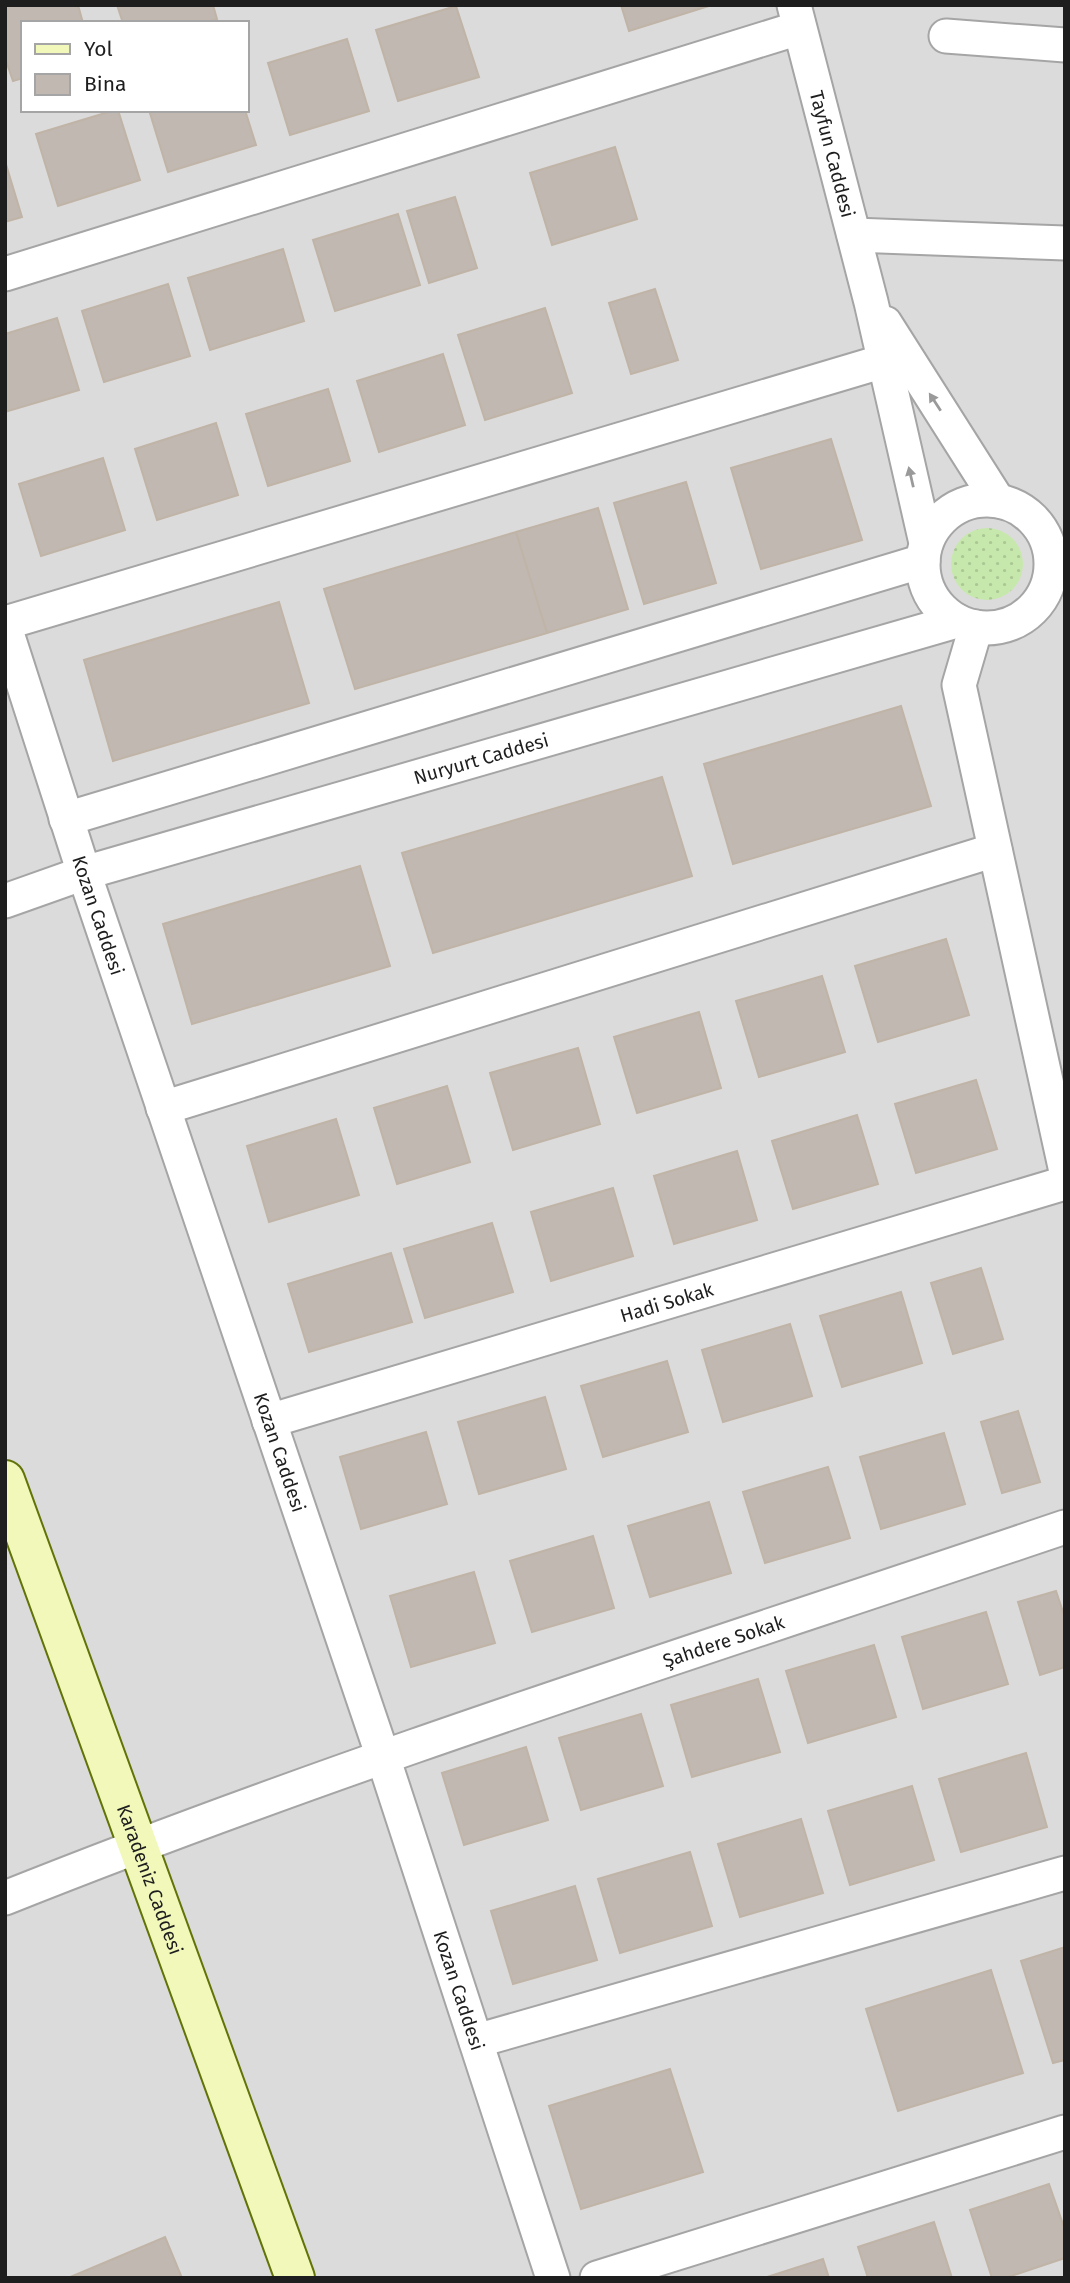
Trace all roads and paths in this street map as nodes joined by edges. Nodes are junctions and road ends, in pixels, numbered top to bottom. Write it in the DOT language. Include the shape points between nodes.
graph roads {
  1 [pos="797,16"];
  2 [pos="946,36"];
  3 [pos="1065,45"];
  4 [pos="854,236"];
  5 [pos="1065,243"];
  6 [pos="5,274"];
  7 [pos="871,302"];
  8 [pos="884,361"];
  9 [pos="998,500"];
  10 [pos="1065,516"];
  11 [pos="1031,517"];
  12 [pos="925,552"];
  13 [pos="1065,611"];
  14 [pos="1027,614"];
  15 [pos="966,624"];
  16 [pos="5,625"];
  17 [pos="66,819"];
  18 [pos="995,850"];
  19 [pos="84,873"];
  20 [pos="5,901"];
  21 [pos="163,1108"];
  22 [pos="1065,1167"];
  23 [pos="1065,1183"];
  24 [pos="269,1421"];
  25 [pos="5,1480"];
  26 [pos="1065,1527"];
  27 [pos="383,1757"];
  28 [pos="138,1845"];
  29 [pos="1065,1873"];
  30 [pos="5,1898"];
  31 [pos="476,2041"];
  32 [pos="1065,2132"];
  33 [pos="295,2278"];
  34 [pos="553,2278"];
  35 [pos="597,2278"];
  1 -- 4 [label="street, Tayfun Caddesi"];
  1 -- 6 [label="street"];
  2 -- 3 [label="street"];
  4 -- 5 [label="street"];
  4 -- 7 [label="street, Tayfun Caddesi"];
  7 -- 8 [label="street, Tayfun Caddesi"];
  9 -- 7 [label="street, one-way"];
  12 -- 8 [label="street, Tayfun Caddesi, one-way"];
  8 -- 16 [label="street"];
  9 -- 11 [label="street"];
  9 -- 12 [label="street" via="962,504 947,513 935,527"];
  10 -- 11 [label="street"];
  11 -- 14 [label="street" via="1049,548 1051,566 1044,592"];
  12 -- 15 [label="street" via="925,579 932,596 943,610"];
  12 -- 17 [label="street"];
  13 -- 14 [label="street"];
  14 -- 15 [label="street" via="994,627"];
  15 -- 18 [label="street" via="959,685"];
  15 -- 19 [label="street, Nuryurt Caddesi"];
  16 -- 17 [label="street, Kozan Caddesi"];
  17 -- 19 [label="street, Kozan Caddesi"];
  18 -- 21 [label="street"];
  18 -- 22 [label="street"];
  19 -- 20 [label="street, Nuryurt Caddesi"];
  19 -- 21 [label="street, Kozan Caddesi"];
  21 -- 24 [label="street, Kozan Caddesi"];
  23 -- 24 [label="street, Hadi Sokak"];
  24 -- 27 [label="street, Kozan Caddesi"];
  25 -- 28 [label="street, Karadeniz Caddesi"];
  26 -- 27 [label="street, Şahdere Sokak"];
  27 -- 28 [label="street, Şahdere Sokak"];
  27 -- 31 [label="street, Kozan Caddesi"];
  28 -- 30 [label="street, Şahdere Sokak"];
  28 -- 33 [label="street, Karadeniz Caddesi"];
  29 -- 31 [label="street"];
  31 -- 34 [label="street, Kozan Caddesi"];
  32 -- 35 [label="street"];
}
